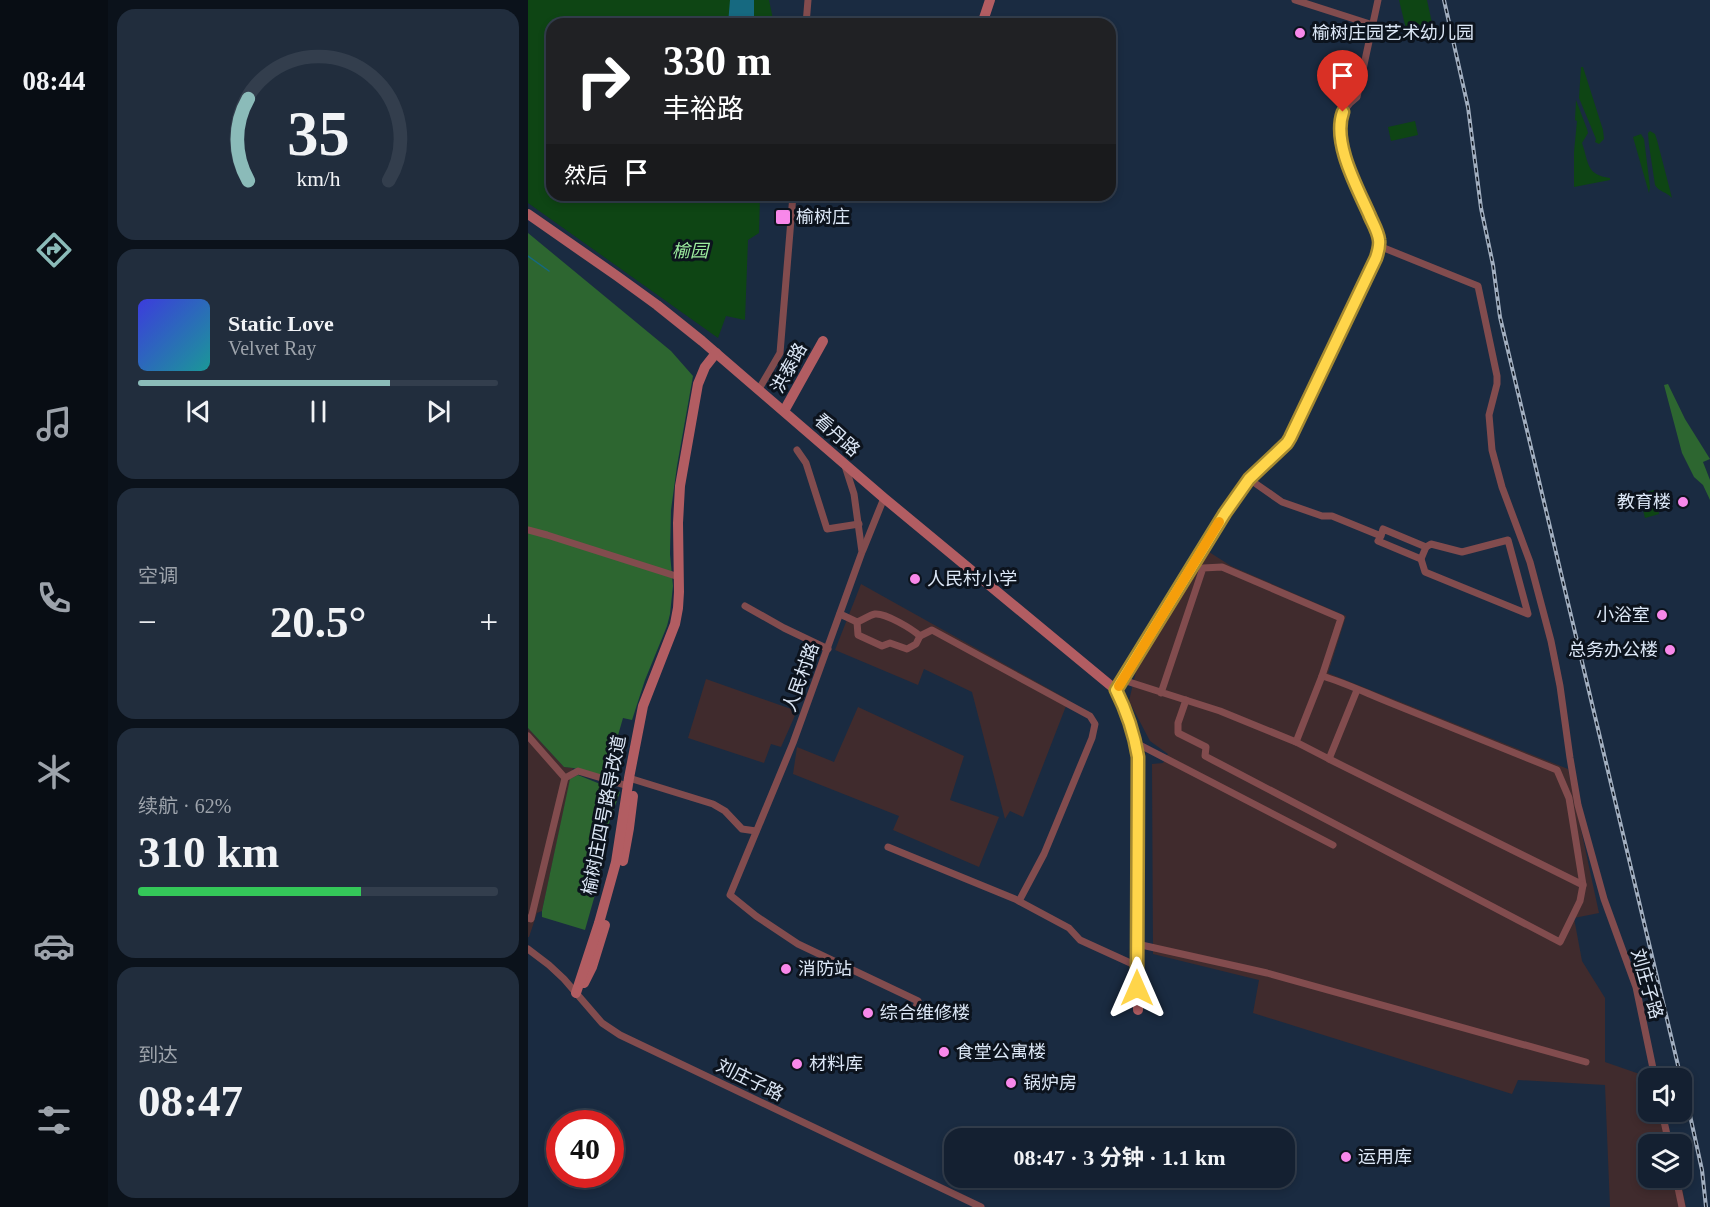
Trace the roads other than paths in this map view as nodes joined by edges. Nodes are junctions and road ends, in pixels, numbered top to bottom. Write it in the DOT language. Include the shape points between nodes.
graph roads {
  1 [pos="808,0"];
  2 [pos="990,0"];
  3 [pos="1295,0"];
  4 [pos="1378,0"];
  5 [pos="806,18"];
  6 [pos="984,18"];
  7 [pos="1373,26"];
  8 [pos="792,201"];
  9 [pos="528,214"];
  10 [pos="1379,246"];
  11 [pos="823,341"];
  12 [pos="718,355"];
  13 [pos="759,389"];
  14 [pos="784,411"];
  15 [pos="797,450"];
  16 [pos="844,464"];
  17 [pos="1249,479"];
  18 [pos="884,498"];
  19 [pos="859,524"];
  20 [pos="528,530"];
  21 [pos="1381,536"];
  22 [pos="1426,547"];
  23 [pos="862,552"];
  24 [pos="1421,559"];
  25 [pos="679,577"];
  26 [pos="745,606"];
  27 [pos="840,614"];
  28 [pos="857,622"];
  29 [pos="920,636"];
  30 [pos="828,648"];
  31 [pos="1322,676"];
  32 [pos="1123,680"];
  33 [pos="1116,690"];
  34 [pos="1357,690"];
  35 [pos="1161,693"];
  36 [pos="1186,700"];
  37 [pos="528,736"];
  38 [pos="1296,742"];
  39 [pos="1136,743"];
  40 [pos="1329,759"];
  41 [pos="565,777"];
  42 [pos="630,781"];
  43 [pos="756,831"];
  44 [pos="1333,845"];
  45 [pos="888,848"];
  46 [pos="1583,885"];
  47 [pos="1019,901"];
  48 [pos="528,918"];
  49 [pos="1137,945"];
  50 [pos="528,950"];
  51 [pos="1137,966"];
  52 [pos="576,993"];
  53 [pos="916,1007"];
  54 [pos="1137,1010"];
  55 [pos="1586,1062"];
  56 [pos="1653,1068"];
  57 [pos="1678,1188"];
  58 [pos="981,1207"];
  59 [pos="1682,1207"];
  1 -- 5 [label="street"];
  2 -- 6 [label="street"];
  3 -- 7 [label="street"];
  4 -- 7 [label="street"];
  7 -- 10 [label="street" via="1357,97 1346,108 1340,123 1344,153"];
  8 -- 13 [label="street" via="780,353"];
  9 -- 12 [label="street, 看丹路" via="657,305"];
  10 -- 17 [label="street" via="1290,438"];
  10 -- 56 [label="street, 刘庄子路" via="1478,286 1497,376 1489,415 1492,450 1530,562 1551,641 1578,805 1604,899 1636,987"];
  11 -- 14 [label="street, 洪泰路"];
  12 -- 13 [label="street, 看丹路"];
  12 -- 25 [label="street, 榆树庄四号路导改道" via="705,367 698,384 680,486"];
  12 -- 42 [label="street, 榆树庄四号路导改道" via="705,384 686,486 682,617 647,712"];
  13 -- 14 [label="street, 看丹路"];
  14 -- 16 [label="street, 看丹路"];
  15 -- 19 [label="street" via="806,463 827,530"];
  16 -- 18 [label="street, 看丹路"];
  16 -- 19 [label="street, 人民村路"];
  17 -- 21 [label="street" via="1282,502"];
  17 -- 32 [label="street"];
  18 -- 23 [label="street"];
  18 -- 33 [label="street, 看丹路"];
  19 -- 23 [label="street, 人民村路"];
  20 -- 25 [label="street"];
  21 -- 22 [label="street" via="1383,529"];
  21 -- 24 [label="street" via="1378,541"];
  22 -- 24 [label="street"];
  22 -- 24 [label="street" via="1431,544 1462,552 1508,540 1528,614 1425,572"];
  23 -- 27 [label="street, 人民村路"];
  25 -- 42 [label="street, 榆树庄四号路导改道" via="675,624 643,706"];
  26 -- 30 [label="street"];
  27 -- 28 [label="street"];
  27 -- 30 [label="street, 人民村路"];
  28 -- 29 [label="street" via="878,613"];
  28 -- 29 [label="street" via="858,635 882,646 890,643 907,649"];
  29 -- 47 [label="street" via="932,630 1090,717 1095,724 1044,854"];
  30 -- 43 [label="street, 人民村路"];
  31 -- 34 [label="street"];
  31 -- 35 [label="street" via="1341,618 1222,567 1203,568"];
  31 -- 38 [label="street"];
  32 -- 33 [label="street"];
  32 -- 35 [label="street"];
  33 -- 39 [label="street"];
  34 -- 40 [label="street"];
  34 -- 46 [label="street" via="1557,770 1569,798"];
  35 -- 36 [label="street"];
  36 -- 38 [label="street"];
  36 -- 46 [label="street" via="1178,733 1206,747 1205,756 1560,942 1580,902"];
  37 -- 41 [label="street"];
  38 -- 40 [label="street"];
  39 -- 44 [label="street"];
  39 -- 49 [label="street"];
  40 -- 46 [label="street"];
  41 -- 42 [label="street" via="578,771"];
  41 -- 48 [label="street" via="531,919"];
  42 -- 43 [label="street" via="713,804 742,829"];
  42 -- 52 [label="street, 榆树庄四号路导改道" via="612,882"];
  43 -- 53 [label="street, 人民村路" via="730,895 798,944 918,1001"];
  45 -- 47 [label="street"];
  47 -- 51 [label="street" via="1069,928 1080,940"];
  49 -- 51 [label="street"];
  49 -- 55 [label="street" via="1267,973"];
  50 -- 52 [label="street, 刘庄子路"];
  51 -- 54 [label="street"];
  52 -- 58 [label="street, 刘庄子路" via="602,1023 620,1035"];
  57 -- 59 [label="street"];
}
